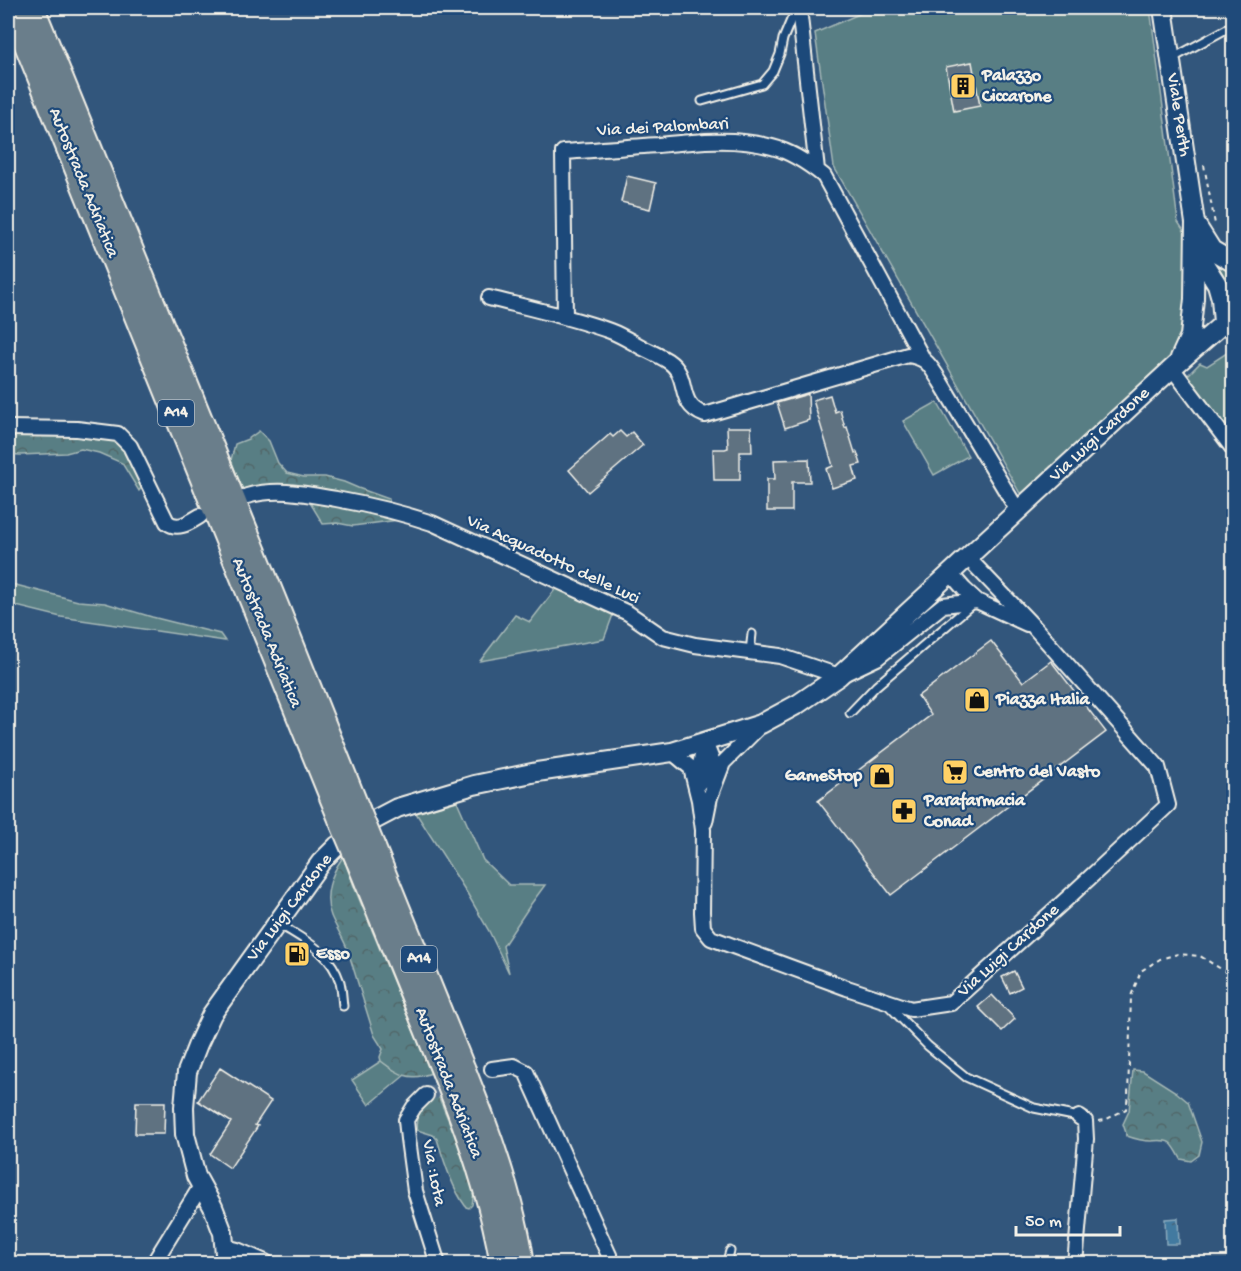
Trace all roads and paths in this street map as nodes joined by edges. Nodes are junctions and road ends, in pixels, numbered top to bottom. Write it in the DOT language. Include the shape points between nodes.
graph roads {
  1 [pos="12,8"];
  2 [pos="32,8"];
  3 [pos="800,8"];
  4 [pos="1163,8"];
  5 [pos="1233,25"];
  6 [pos="1170,60"];
  7 [pos="702,101"];
  8 [pos="817,170"];
  9 [pos="1195,223"];
  10 [pos="1195,248"];
  11 [pos="1233,263"];
  12 [pos="1195,287"];
  13 [pos="489,298"];
  14 [pos="565,317"];
  15 [pos="1228,319"];
  16 [pos="922,357"];
  17 [pos="1175,365"];
  18 [pos="8,428"];
  19 [pos="1233,450"];
  20 [pos="247,496"];
  21 [pos="1018,511"];
  22 [pos="200,516"];
  23 [pos="967,556"];
  24 [pos="950,573"];
  25 [pos="977,601"];
  26 [pos="1034,627"];
  27 [pos="752,634"];
  28 [pos="750,652"];
  29 [pos="839,676"];
  30 [pos="850,713"];
  31 [pos="761,724"];
  32 [pos="705,742"];
  33 [pos="672,752"];
  34 [pos="704,799"];
  35 [pos="349,814"];
  36 [pos="277,922"];
  37 [pos="1233,977"];
  38 [pos="883,1000"];
  39 [pos="343,1006"];
  40 [pos="492,1069"];
  41 [pos="426,1095"];
  42 [pos="464,1097"];
  43 [pos="1082,1119"];
  44 [pos="201,1186"];
  45 [pos="730,1251"];
  46 [pos="225,1256"];
  47 [pos="153,1263"];
  48 [pos="265,1263"];
  49 [pos="438,1263"];
  50 [pos="504,1263"];
  51 [pos="522,1263"];
  52 [pos="613,1263"];
  53 [pos="726,1263"];
  54 [pos="1076,1263"];
  1 -- 35 [label="highway, Autostrada Adriatica / A14" via="260,617"];
  2 -- 35 [label="highway, Autostrada Adriatica / A14" via="280,617"];
  3 -- 7 [label="lane" via="790,20 773,71 762,84"];
  3 -- 8 [label="street"];
  4 -- 6 [label="main road, Viale Perth"];
  5 -- 6 [label="lane"];
  6 -- 9 [label="main road, Viale Perth"];
  8 -- 14 [label="street, Via dei Palombari" via="774,147 746,142 713,140 562,152"];
  8 -- 16 [label="street, Via dei Palombari" via="835,195"];
  9 -- 10 [label="main road, Viale Perth"];
  9 -- 11 [label="main road, Viale Perth" via="1212,250"];
  10 -- 12 [label="main road, Viale Perth"];
  10 -- 15 [label="main road" via="1217,284"];
  12 -- 15 [label="main road, Viale Perth" via="1212,316"];
  12 -- 17 [label="main road, Viale Perth" via="1190,336"];
  13 -- 14 [label="street"];
  14 -- 16 [label="street" via="612,332 670,362 681,376 690,406 705,415 908,355"];
  15 -- 17 [label="main road, Via Luigi Cardone"];
  16 -- 21 [label="street, Via dei Palombari"];
  17 -- 19 [label="street"];
  17 -- 21 [label="main road, Via Luigi Cardone"];
  18 -- 22 [label="street" via="118,434 130,446 167,522 177,526"];
  20 -- 28 [label="street, Via Acquadotto delle Luci" via="296,492 401,513 432,523 628,613 663,637"];
  21 -- 23 [label="main road, Via Luigi Cardone"];
  23 -- 24 [label="main road, Via Luigi Cardone"];
  23 -- 26 [label="street, Via Luigi Cardone"];
  24 -- 25 [label="street, Via Luigi Cardone"];
  24 -- 29 [label="main road, Via Luigi Cardone"];
  25 -- 26 [label="street, Via Luigi Cardone"];
  25 -- 29 [label="street, Via Luigi Cardone" via="943,605 877,658"];
  25 -- 30 [label="lane" via="876,686"];
  26 -- 38 [label="street, Via Luigi Cardone" via="1158,767 1168,805 951,1003 911,1009"];
  27 -- 28 [label="lane"];
  28 -- 29 [label="street, Via Acquadotto delle Luci" via="780,656"];
  29 -- 31 [label="main road, Via Luigi Cardone"];
  31 -- 32 [label="main road, Via Luigi Cardone"];
  31 -- 34 [label="street, Via Luigi Cardone" via="723,763"];
  32 -- 33 [label="main road, Via Luigi Cardone"];
  32 -- 34 [label="street, Via Luigi Cardone" via="712,760"];
  33 -- 34 [label="street, Via Luigi Cardone" via="691,768"];
  33 -- 36 [label="main road, Via Luigi Cardone" via="537,772 474,785 397,808 337,846"];
  34 -- 38 [label="street, Via Luigi Cardone" via="702,912 703,928 711,938"];
  35 -- 42 [label="highway, Autostrada Adriatica / A14, bridge" via="365,854 395,900"];
  36 -- 39 [label="lane" via="323,952 341,984"];
  36 -- 44 [label="main road, Via Luigi Cardone" via="212,1014 187,1072 185,1134"];
  37 -- 43 [label="path" via="1200,956 1178,954 1160,959 1142,971 1131,996 1126,1109 1105,1120"];
  38 -- 43 [label="lane" via="928,1046 966,1077 1034,1108"];
  40 -- 52 [label="street" via="514,1066 525,1072"];
  41 -- 49 [label="street, Via :Lota" via="406,1120 415,1191"];
  42 -- 50 [label="highway, Autostrada Adriatica / A14"];
  42 -- 51 [label="highway, Autostrada Adriatica / A14" via="492,1146 507,1190"];
  43 -- 54 [label="street" via="1086,1139"];
  44 -- 46 [label="main road, Via Luigi Cardone" via="222,1233"];
  44 -- 47 [label="street"];
  45 -- 53 [label="lane"];
  46 -- 48 [label="main road" via="237,1252"];
}
